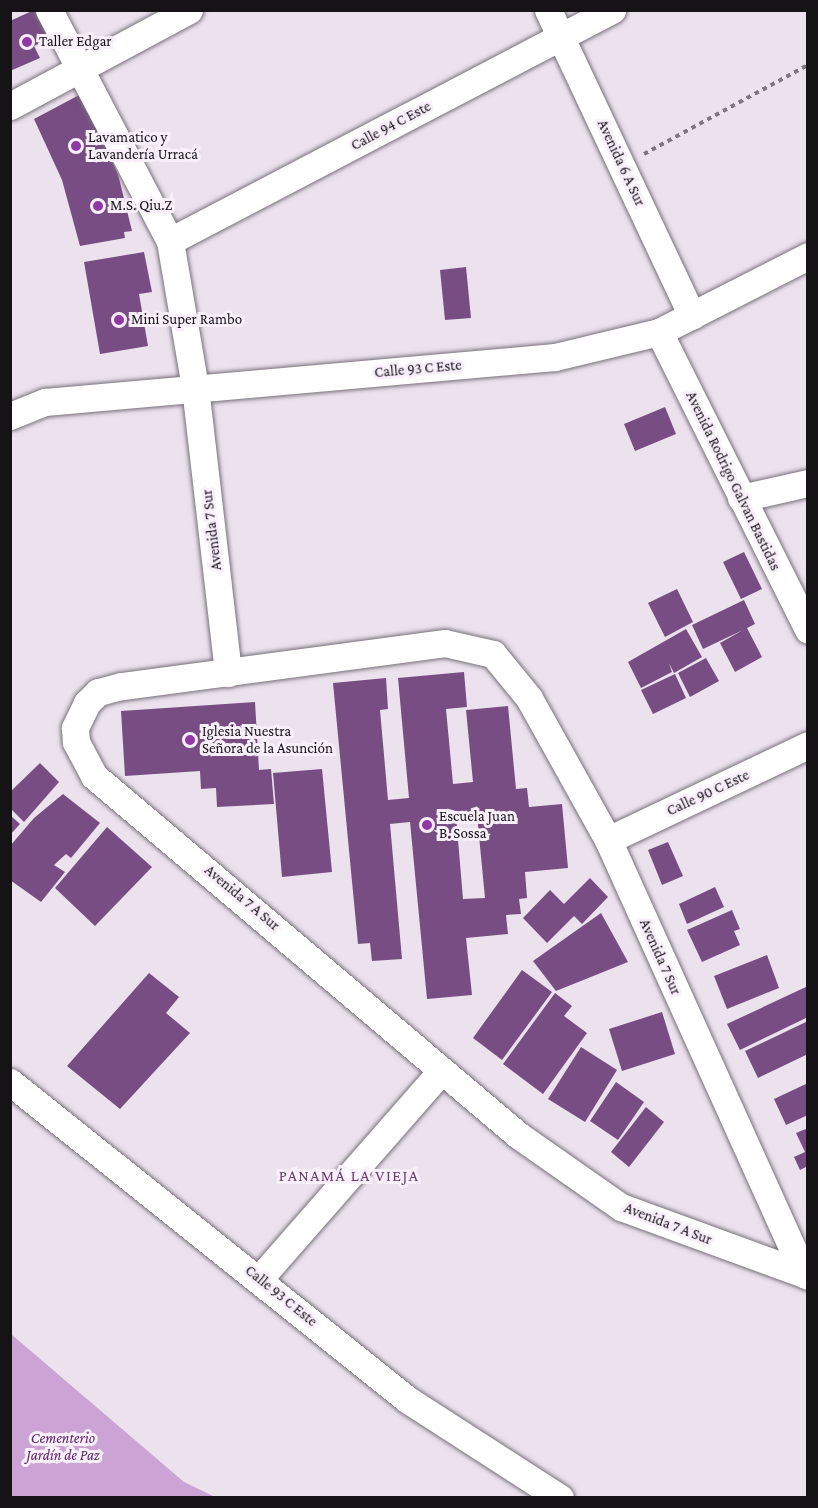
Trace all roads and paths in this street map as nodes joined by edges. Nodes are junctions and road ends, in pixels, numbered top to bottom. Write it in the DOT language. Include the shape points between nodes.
graph roads {
  1 [pos="49,10"];
  2 [pos="189,10"];
  3 [pos="548,10"];
  4 [pos="612,10"];
  5 [pos="562,37"];
  6 [pos="807,64"];
  7 [pos="80,69"];
  8 [pos="10,106"];
  9 [pos="622,166"];
  10 [pos="170,241"];
  11 [pos="807,256"];
  12 [pos="692,316"];
  13 [pos="659,332"];
  14 [pos="195,387"];
  15 [pos="10,416"];
  16 [pos="807,483"];
  17 [pos="741,498"];
  18 [pos="807,630"];
  19 [pos="493,654"];
  20 [pos="228,673"];
  21 [pos="807,745"];
  22 [pos="608,840"];
  23 [pos="441,1071"];
  24 [pos="10,1082"];
  25 [pos="806,1275"];
  26 [pos="260,1278"];
  27 [pos="560,1497"];
  1 -- 7 [label="street"];
  2 -- 7 [label="street"];
  3 -- 5 [label="street, Avenida 6 A Sur"];
  4 -- 5 [label="street, Calle 94 C Este"];
  5 -- 9 [label="street, Avenida 6 A Sur"];
  5 -- 10 [label="street, Calle 94 C Este"];
  6 -- 9 [label="path"];
  7 -- 8 [label="street"];
  7 -- 10 [label="street"];
  9 -- 12 [label="street, Avenida 6 A Sur"];
  10 -- 14 [label="street"];
  11 -- 12 [label="street, Calle 93 C Este"];
  12 -- 13 [label="street, Calle 93 C Este"];
  13 -- 14 [label="street, Calle 93 C Este" via="555,357"];
  13 -- 17 [label="street, Avenida Rodrigo Galvan Bastidas"];
  14 -- 15 [label="street, Calle 93 C Este" via="45,402"];
  14 -- 20 [label="street, Avenida 7 Sur"];
  16 -- 17 [label="street"];
  17 -- 18 [label="street, Avenida Rodrigo Galvan Bastidas"];
  19 -- 20 [label="street, Avenida 7 A Sur" via="445,642"];
  19 -- 22 [label="street, Avenida 7 Sur" via="529,698"];
  20 -- 23 [label="street, Avenida 7 A Sur" via="98,692 87,703 75,728 82,757 94,777"];
  21 -- 22 [label="street, Calle 90 C Este"];
  22 -- 25 [label="street, Avenida 7 Sur"];
  23 -- 25 [label="street, Avenida 7 A Sur" via="518,1135 621,1208"];
  23 -- 26 [label="street"];
  24 -- 26 [label="street, Calle 93 C Este"];
  26 -- 27 [label="street, Calle 93 C Este" via="408,1400"];
}
